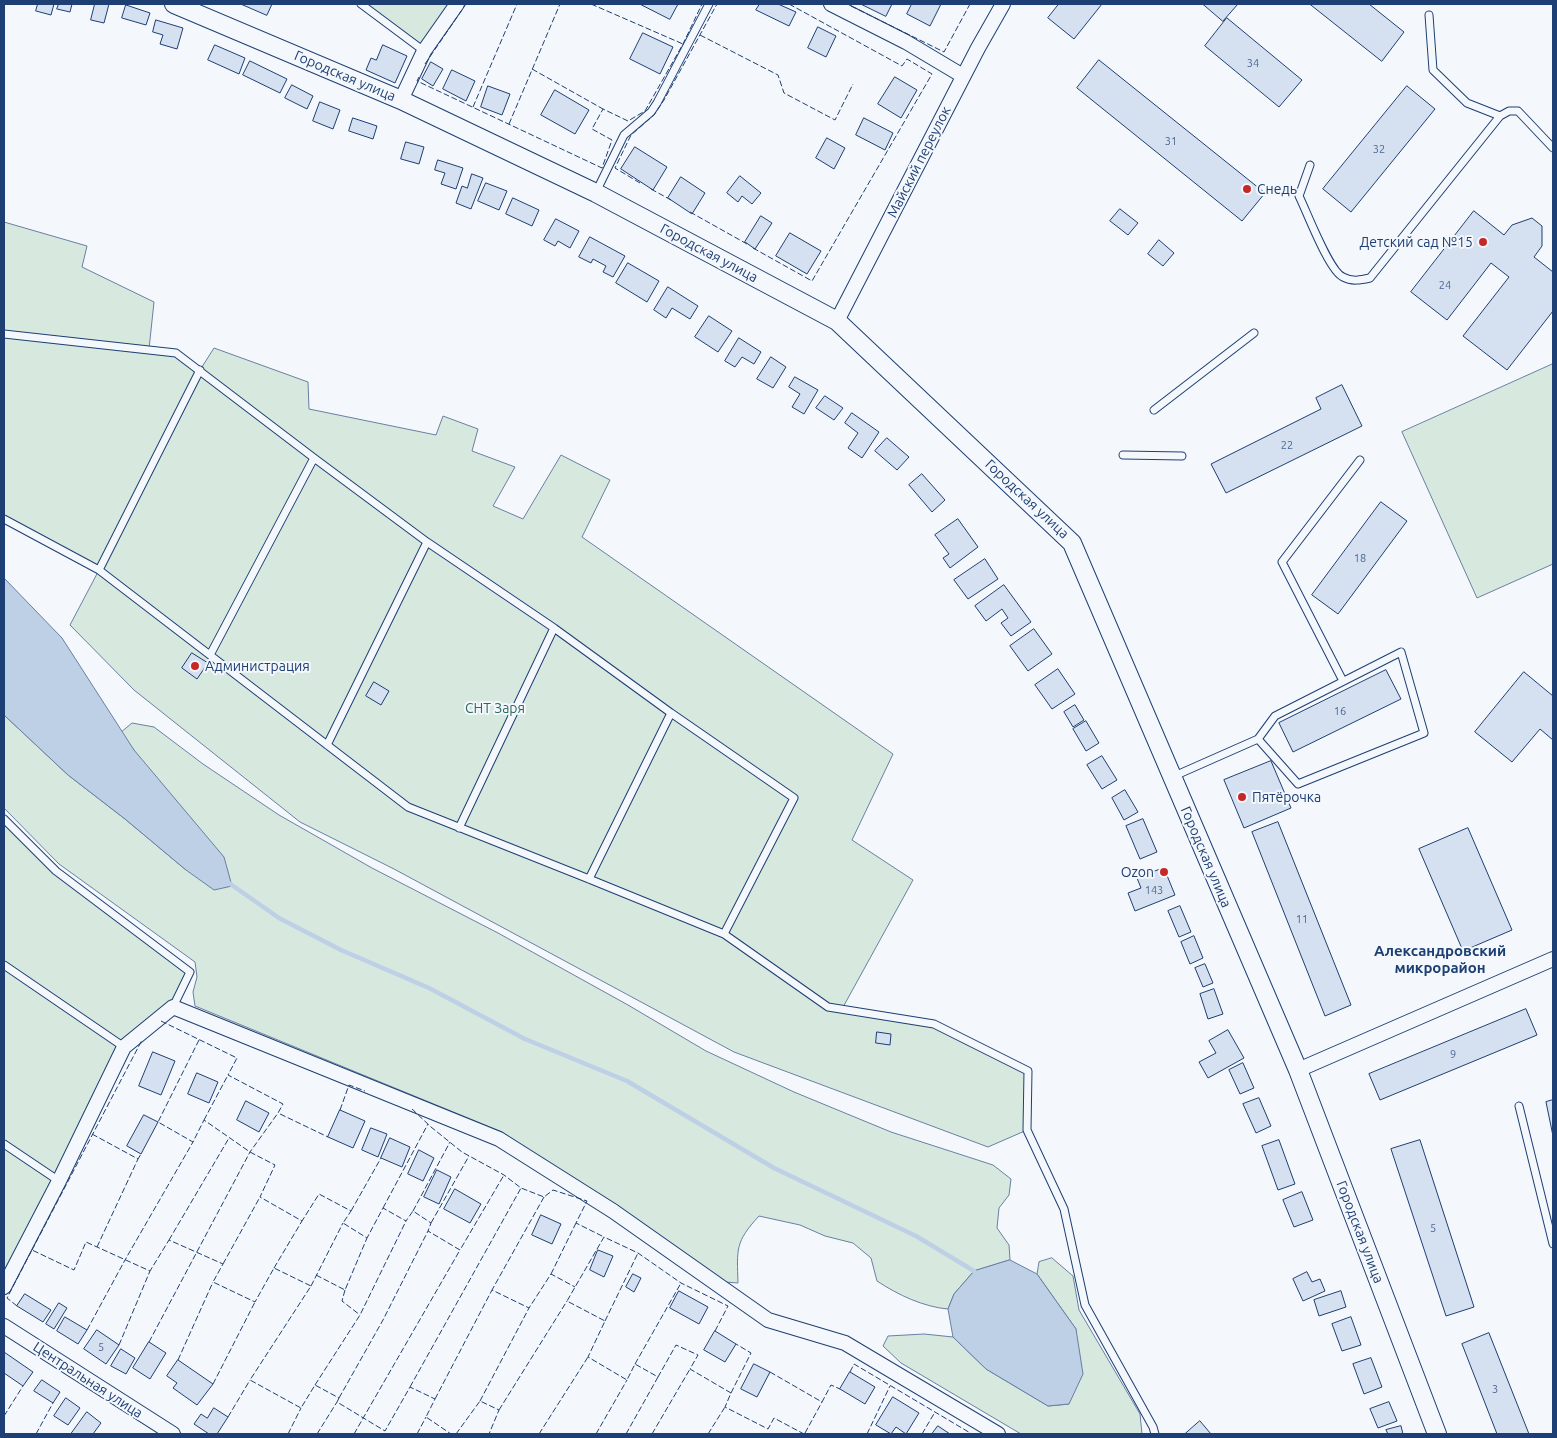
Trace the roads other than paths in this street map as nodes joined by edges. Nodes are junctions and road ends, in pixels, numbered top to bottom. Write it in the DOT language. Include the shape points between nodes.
graph roads {
  1 [pos="174,4"];
  2 [pos="360,4"];
  3 [pos="457,4"];
  4 [pos="710,4"];
  5 [pos="831,4"];
  6 [pos="1003,4"];
  7 [pos="1429,15"];
  8 [pos="424,51"];
  9 [pos="963,76"];
  10 [pos="401,100"];
  11 [pos="1500,116"];
  12 [pos="1553,148"];
  13 [pos="1310,165"];
  14 [pos="596,193"];
  15 [pos="837,321"];
  16 [pos="1254,333"];
  17 [pos="4,334"];
  18 [pos="200,370"];
  19 [pos="1154,410"];
  20 [pos="1123,455"];
  21 [pos="1182,456"];
  22 [pos="314,458"];
  23 [pos="1360,460"];
  24 [pos="4,519"];
  25 [pos="427,542"];
  26 [pos="99,570"];
  27 [pos="554,628"];
  28 [pos="210,655"];
  29 [pos="1342,681"];
  30 [pos="671,713"];
  31 [pos="1258,739"];
  32 [pos="327,745"];
  33 [pos="1172,777"];
  34 [pos="4,819"];
  35 [pos="459,828"];
  36 [pos="589,879"];
  37 [pos="724,934"];
  38 [pos="1553,959"];
  39 [pos="4,964"];
  40 [pos="174,1007"];
  41 [pos="124,1047"];
  42 [pos="1298,1070"];
  43 [pos="1519,1106"];
  44 [pos="4,1144"];
  45 [pos="59,1181"];
  46 [pos="1553,1244"];
  47 [pos="4,1287"];
  48 [pos="4,1326"];
  49 [pos="172,1434"];
  50 [pos="998,1434"];
  51 [pos="1155,1434"];
  52 [pos="1436,1434"];
  1 -- 10 [label="street, Городская улица"];
  2 -- 8 [label="lane"];
  3 -- 8 [label="street"];
  4 -- 14 [label="lane" via="657,103 624,135"];
  5 -- 9 [label="street" via="906,42"];
  6 -- 9 [label="street, Майский переулок"];
  7 -- 11 [label="lane" via="1433,70 1467,103"];
  8 -- 10 [label="street"];
  9 -- 15 [label="street, Майский переулок"];
  10 -- 14 [label="street, Городская улица"];
  11 -- 12 [label="lane" via="1518,111"];
  11 -- 13 [label="lane" via="1370,278 1355,281 1341,277 1330,263 1299,196"];
  14 -- 15 [label="street, Городская улица"];
  15 -- 33 [label="street, Городская улица" via="1072,542"];
  16 -- 19 [label="lane"];
  17 -- 18 [label="lane" via="176,353"];
  18 -- 22 [label="lane"];
  18 -- 26 [label="lane"];
  20 -- 21 [label="lane"];
  22 -- 25 [label="lane"];
  22 -- 28 [label="lane"];
  23 -- 29 [label="lane" via="1282,562"];
  24 -- 26 [label="lane"];
  25 -- 27 [label="lane"];
  25 -- 32 [label="lane"];
  26 -- 28 [label="lane"];
  27 -- 30 [label="lane"];
  27 -- 35 [label="lane"];
  28 -- 32 [label="lane"];
  29 -- 31 [label="lane" via="1275,716"];
  29 -- 31 [label="lane" via="1400,652 1424,732 1298,784"];
  30 -- 36 [label="lane"];
  30 -- 37 [label="lane" via="794,798"];
  31 -- 33 [label="lane"];
  32 -- 35 [label="lane" via="408,807"];
  33 -- 42 [label="street, Городская улица"];
  34 -- 40 [label="lane" via="56,871 190,972"];
  35 -- 36 [label="lane"];
  36 -- 37 [label="lane"];
  37 -- 51 [label="lane" via="828,1007 934,1024 1028,1071 1027,1130 1064,1209 1085,1305"];
  38 -- 42 [label="street"];
  39 -- 41 [label="lane"];
  40 -- 41 [label="street"];
  40 -- 50 [label="street" via="499,1139 613,1211 768,1320 846,1343"];
  41 -- 45 [label="street"];
  42 -- 52 [label="street, Городская улица"];
  43 -- 46 [label="lane"];
  44 -- 45 [label="lane"];
  45 -- 47 [label="street"];
  48 -- 49 [label="street, Центральная улица"];
}
